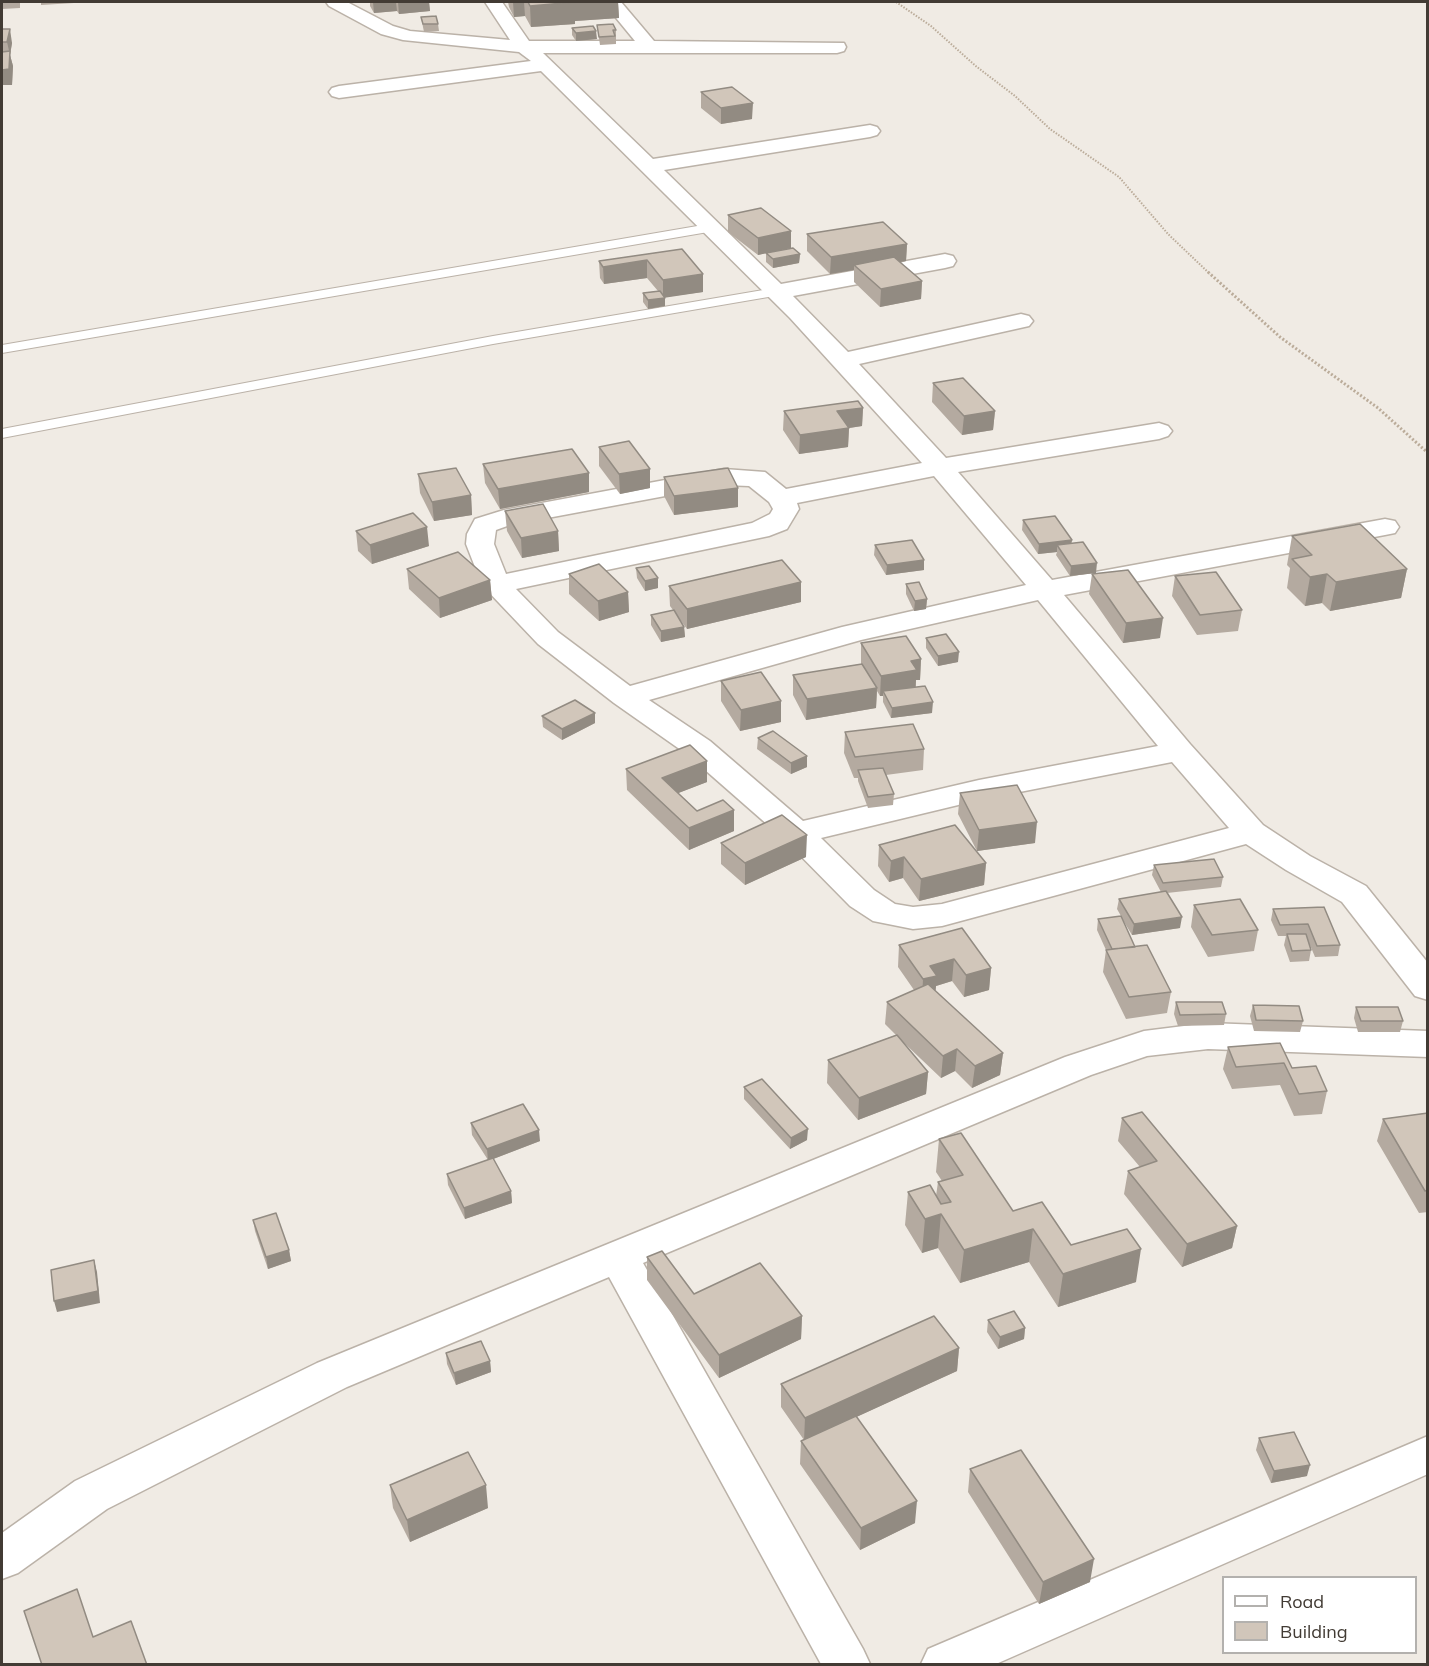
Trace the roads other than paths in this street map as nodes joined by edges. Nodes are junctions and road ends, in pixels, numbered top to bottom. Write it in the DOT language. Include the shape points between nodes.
graph roads {
  1 [pos="335,2"];
  2 [pos="494,2"];
  3 [pos="612,2"];
  4 [pos="649,47"];
  5 [pos="837,47"];
  6 [pos="524,48"];
  7 [pos="545,65"];
  8 [pos="400,67"];
  9 [pos="414,82"];
  10 [pos="339,92"];
  11 [pos="870,131"];
  12 [pos="647,166"];
  13 [pos="708,228"];
  14 [pos="945,261"];
  15 [pos="775,292"];
  16 [pos="1021,321"];
  17 [pos="2,349"];
  18 [pos="842,361"];
  19 [pos="1159,431"];
  20 [pos="2,434"];
  21 [pos="940,467"];
  22 [pos="782,498"];
  23 [pos="1385,527"];
  24 [pos="496,585"];
  25 [pos="1043,590"];
  26 [pos="625,697"];
  27 [pos="1179,751"];
  28 [pos="1251,832"];
  29 [pos="797,833"];
  30 [pos="1428,988"];
  31 [pos="1428,1044"];
  32 [pos="619,1258"];
  33 [pos="1421,1466"];
  34 [pos="2,1559"];
  35 [pos="846,1665"];
  36 [pos="945,1665"];
  1 -- 6 [label="street" via="387,30 409,36"];
  2 -- 6 [label="street"];
  3 -- 4 [label="street"];
  4 -- 5 [label="street"];
  4 -- 6 [label="street"];
  6 -- 7 [label="street"];
  7 -- 9 [label="street"];
  7 -- 12 [label="street"];
  8 -- 9 [label="street"];
  9 -- 10 [label="street"];
  11 -- 12 [label="street"];
  12 -- 13 [label="street"];
  13 -- 15 [label="street"];
  13 -- 17 [label="lane"];
  14 -- 15 [label="street"];
  15 -- 18 [label="street"];
  15 -- 20 [label="lane" via="493,340"];
  16 -- 18 [label="street"];
  18 -- 21 [label="street"];
  19 -- 21 [label="street"];
  21 -- 22 [label="street"];
  21 -- 25 [label="street"];
  22 -- 24 [label="street" via="786,509 783,516 777,523 759,530"];
  22 -- 24 [label="street" via="756,478 731,477 504,518 485,525 481,534 480,544"];
  23 -- 25 [label="street"];
  24 -- 26 [label="street" via="548,638"];
  25 -- 26 [label="street" via="852,633"];
  25 -- 27 [label="street"];
  26 -- 29 [label="street" via="699,748"];
  27 -- 28 [label="street"];
  27 -- 29 [label="street" via="979,790"];
  28 -- 29 [label="street" via="942,915 913,918 885,913 862,898"];
  28 -- 30 [label="street" via="1354,894"];
  31 -- 32 [label="street" via="1208,1035 1143,1044 1078,1066"];
  32 -- 34 [label="street" via="332,1375 91,1495"];
  32 -- 35 [label="street"];
  33 -- 36 [label="street"];
}
